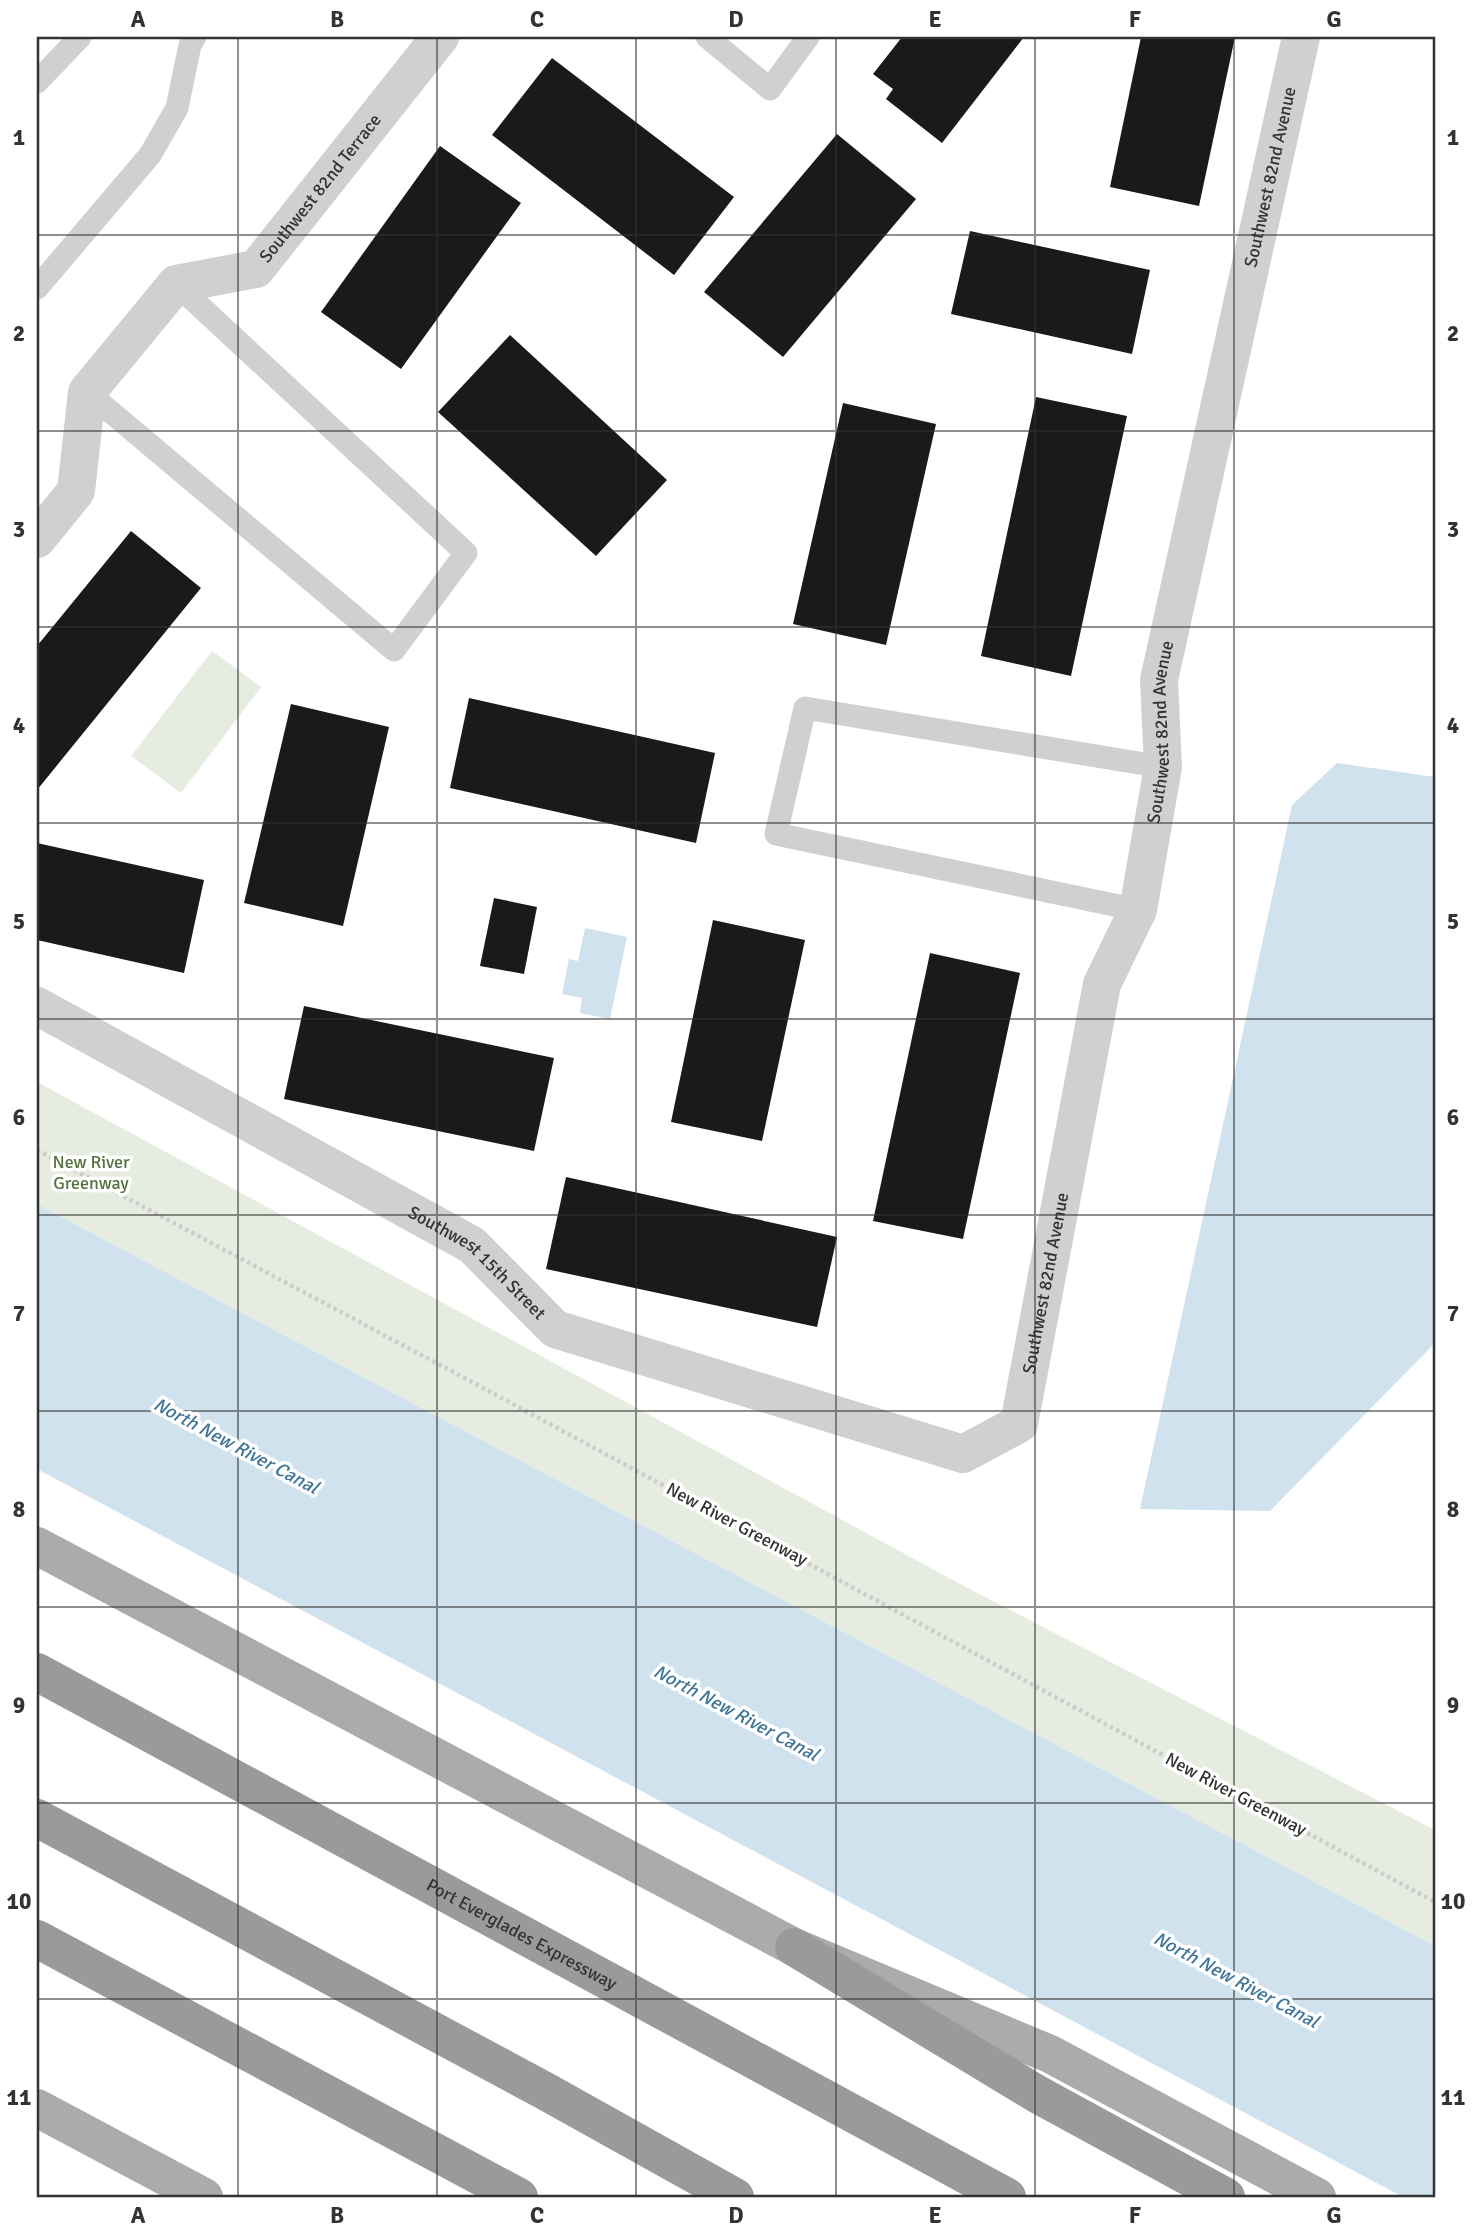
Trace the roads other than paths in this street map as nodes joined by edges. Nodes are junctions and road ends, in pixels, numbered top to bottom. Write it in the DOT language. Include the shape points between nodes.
graph roads {
  1 [pos="80,37"];
  2 [pos="195,37"];
  3 [pos="440,37"];
  4 [pos="707,37"];
  5 [pos="808,37"];
  6 [pos="1301,37"];
  7 [pos="37,82"];
  8 [pos="176,284"];
  9 [pos="37,288"];
  10 [pos="87,392"];
  11 [pos="37,538"];
  12 [pos="1163,767"];
  13 [pos="1138,910"];
  14 [pos="37,1006"];
  15 [pos="1019,1424"];
  16 [pos="37,1546"];
  17 [pos="37,1672"];
  18 [pos="37,1818"];
  19 [pos="37,1939"];
  20 [pos="794,1947"];
  21 [pos="37,2108"];
  22 [pos="204,2197"];
  23 [pos="519,2197"];
  24 [pos="735,2197"];
  25 [pos="1007,2197"];
  26 [pos="1226,2197"];
  27 [pos="1317,2197"];
  1 -- 7 [label="lane"];
  2 -- 9 [label="lane" via="177,108 150,155"];
  3 -- 8 [label="street, Southwest 82nd Terrace" via="256,269"];
  4 -- 5 [label="lane" via="770,89"];
  6 -- 12 [label="street, Southwest 82nd Avenue" via="1159,680"];
  8 -- 10 [label="street"];
  8 -- 10 [label="lane" via="466,553 394,650"];
  10 -- 11 [label="street" via="76,491"];
  12 -- 13 [label="street, Southwest 82nd Avenue"];
  12 -- 13 [label="lane" via="805,708 776,834"];
  13 -- 15 [label="street, Southwest 82nd Avenue" via="1102,984"];
  14 -- 15 [label="street, Southwest 15th Street" via="472,1245 555,1329 963,1454"];
  16 -- 20 [label="main road"];
  17 -- 25 [label="highway, Port Everglades Expressway"];
  18 -- 24 [label="highway"];
  19 -- 23 [label="highway"];
  20 -- 26 [label="highway" via="1037,2094"];
  20 -- 27 [label="main road" via="1051,2054"];
  21 -- 22 [label="main road"];
}
